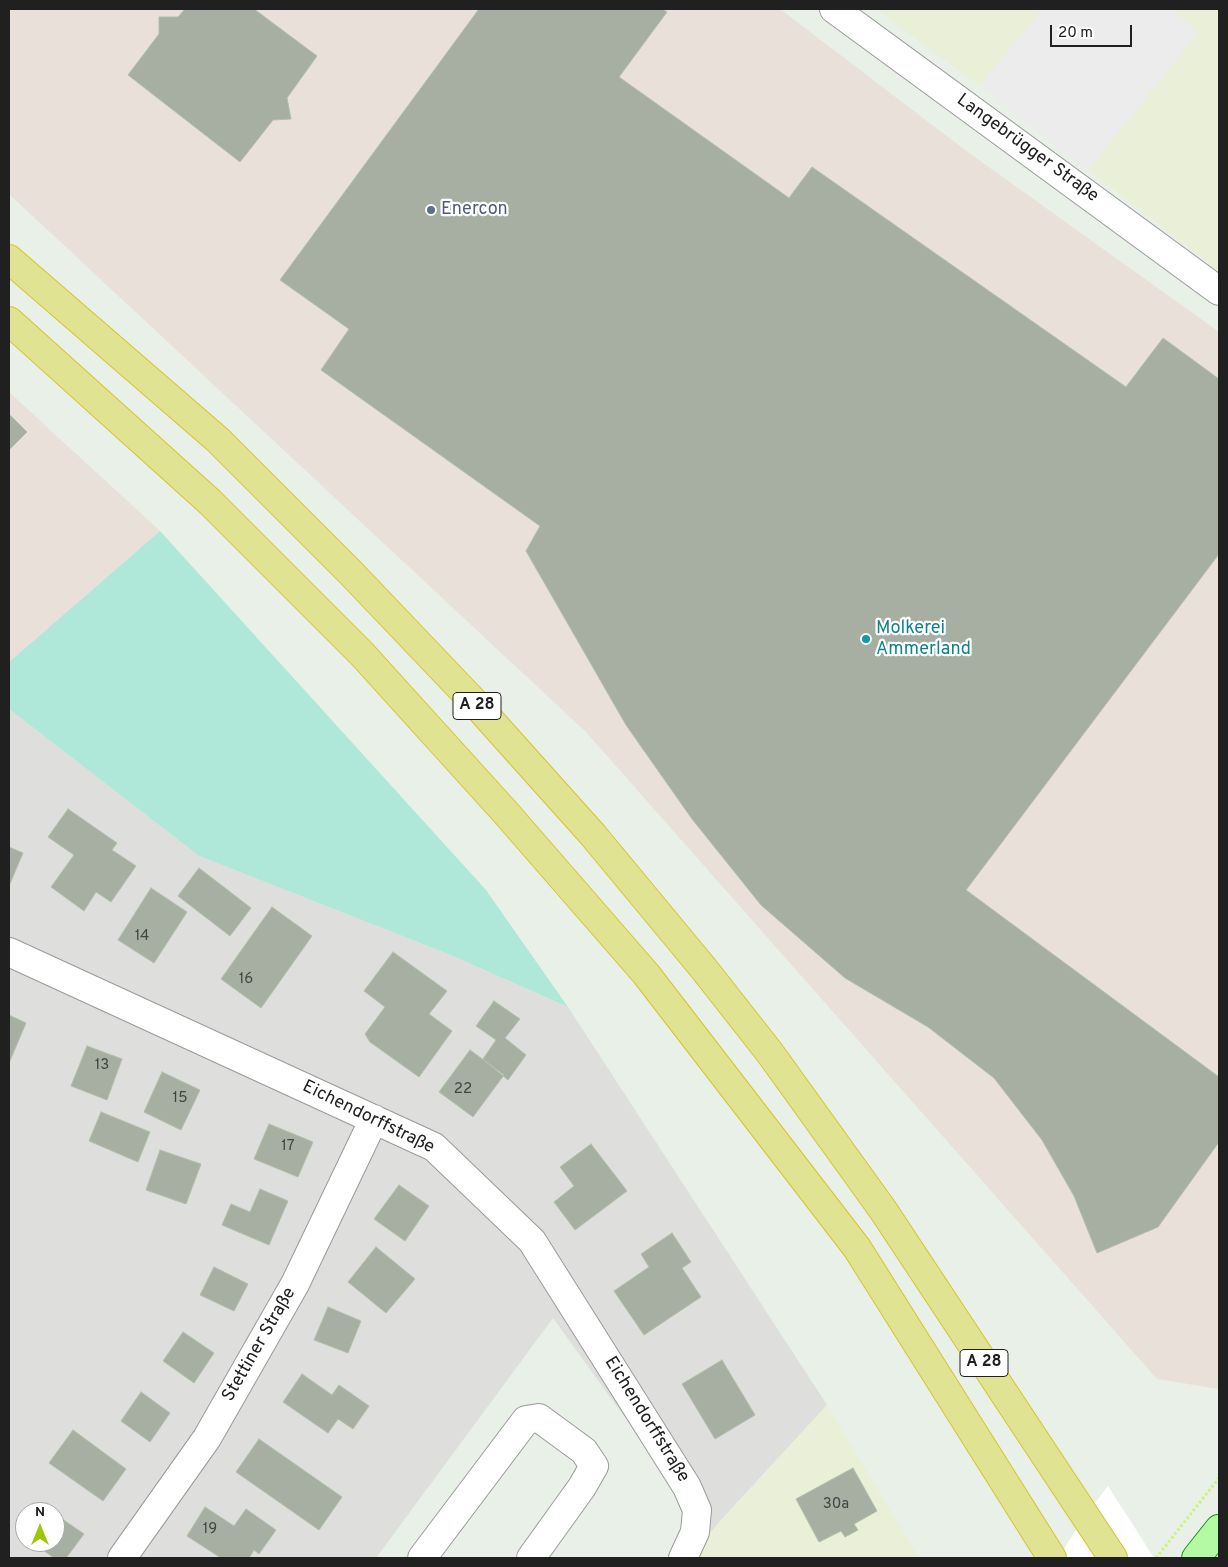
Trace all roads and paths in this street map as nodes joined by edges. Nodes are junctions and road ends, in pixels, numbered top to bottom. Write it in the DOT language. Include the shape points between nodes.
graph roads {
  1 [pos="834,9"];
  2 [pos="9,259"];
  3 [pos="1219,291"];
  4 [pos="9,321"];
  5 [pos="9,952"];
  6 [pos="374,1119"];
  7 [pos="1219,1478"];
  8 [pos="1219,1529"];
  9 [pos="122,1558"];
  10 [pos="422,1558"];
  11 [pos="531,1558"];
  12 [pos="683,1558"];
  13 [pos="1052,1558"];
  14 [pos="1113,1558"];
  15 [pos="1156,1558"];
  16 [pos="1196,1558"];
  1 -- 3 [label="street, Langebrügger Straße"];
  2 -- 14 [label="highway, A 28" via="218,440 473,701 593,835 770,1053 883,1210"];
  4 -- 13 [label="highway, A 28" via="210,502 362,654 646,974 857,1248"];
  5 -- 6 [label="street, Eichendorffstraße"];
  6 -- 9 [label="street, Stettiner Straße" via="295,1284 207,1438"];
  6 -- 12 [label="street, Eichendorffstraße" via="434,1147 532,1241 687,1487 697,1510 696,1532"];
  7 -- 15 [label="path"];
  8 -- 16 [label="main road"];
  10 -- 11 [label="street" via="526,1420 539,1418 584,1450 594,1466"];
}
